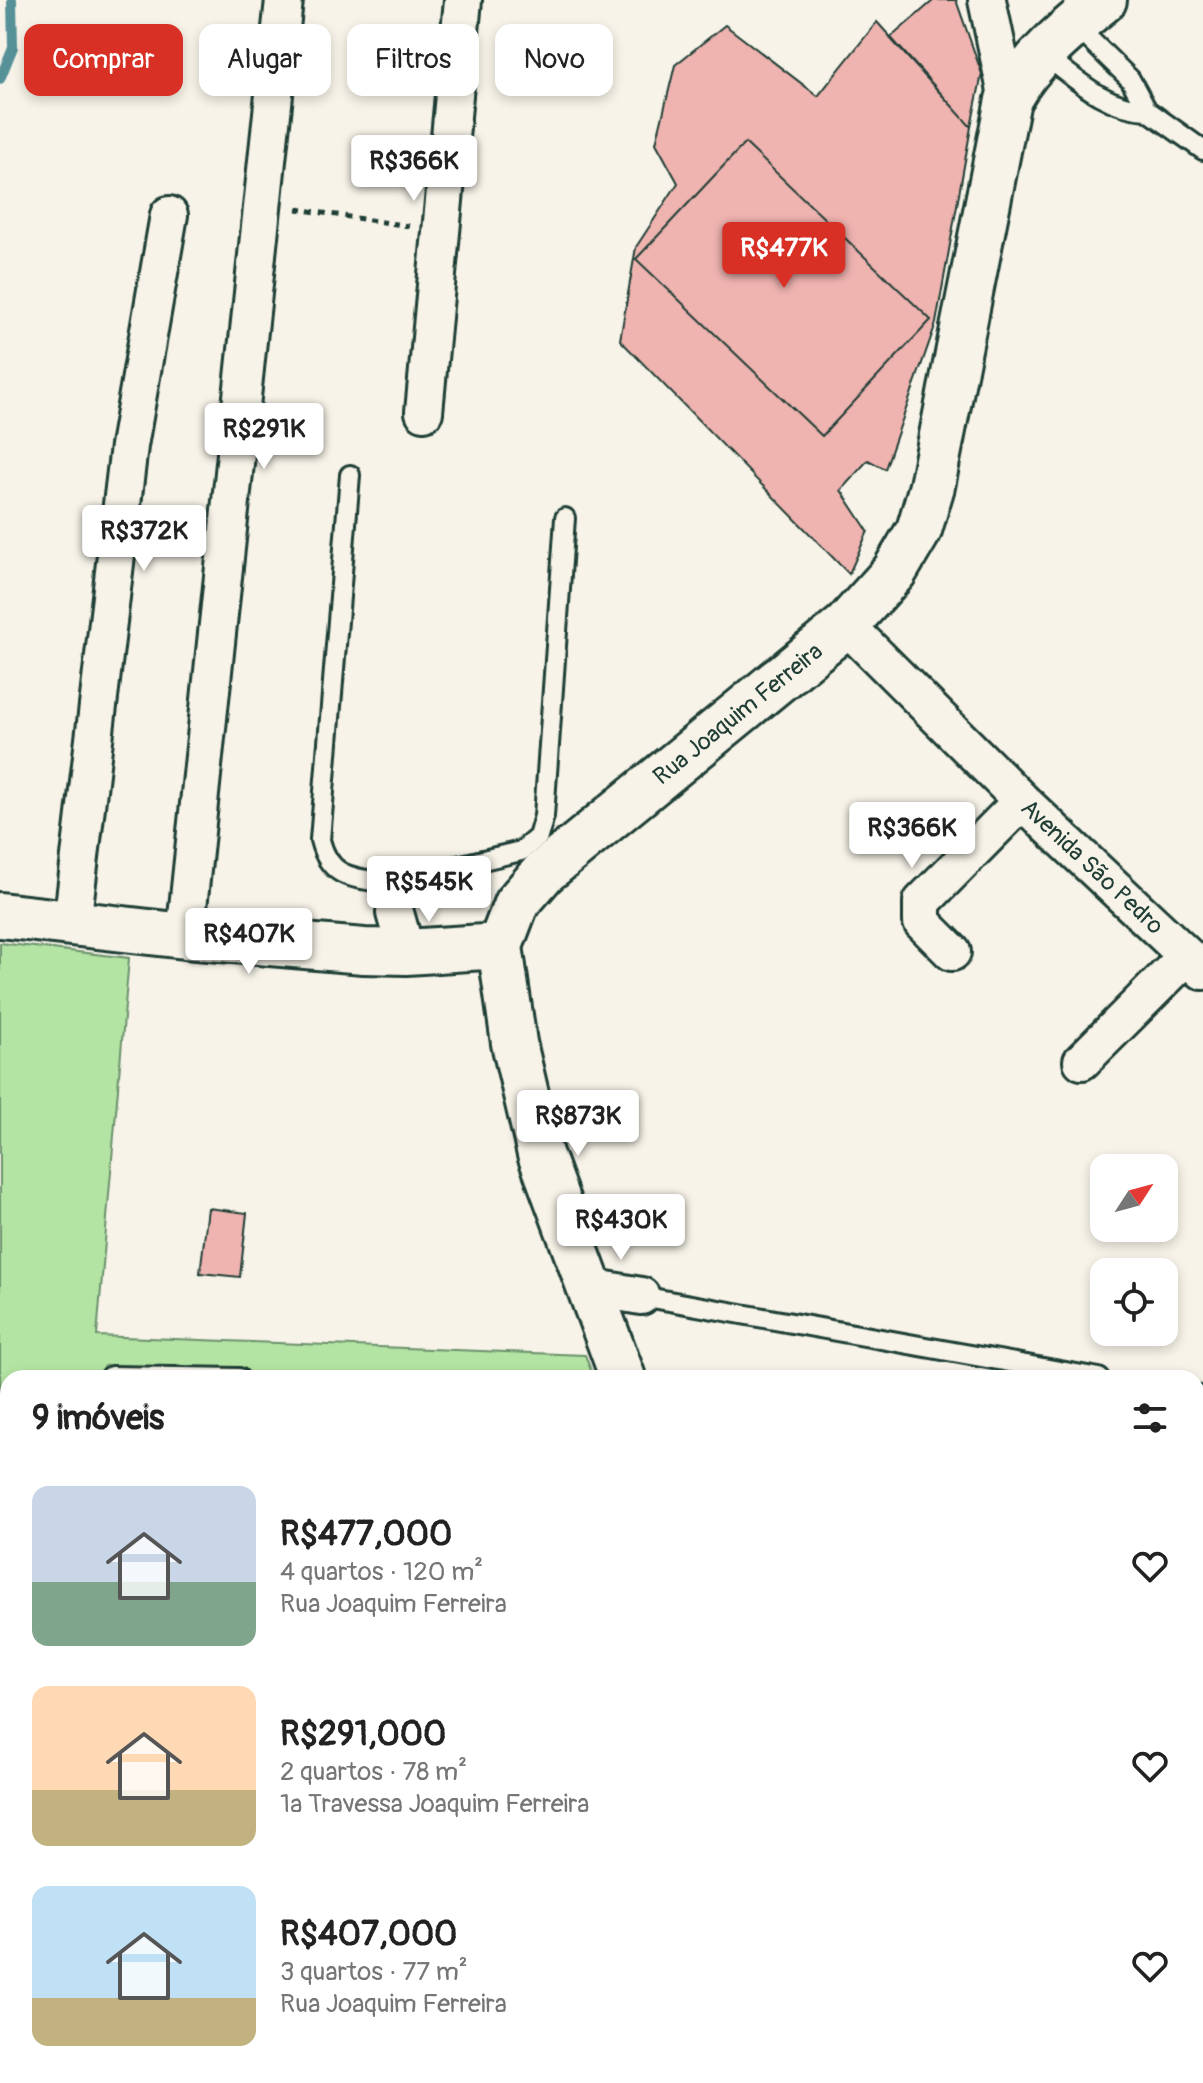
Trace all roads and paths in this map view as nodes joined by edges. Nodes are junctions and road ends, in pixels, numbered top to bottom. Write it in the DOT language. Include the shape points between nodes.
graph roads {
  1 [pos="284,0"];
  2 [pos="463,0"];
  3 [pos="987,0"];
  4 [pos="1089,12"];
  5 [pos="1042,53"];
  6 [pos="1008,100"];
  7 [pos="1147,110"];
  8 [pos="1203,150"];
  9 [pos="262,204"];
  10 [pos="169,215"];
  11 [pos="442,231"];
  12 [pos="424,412"];
  13 [pos="350,475"];
  14 [pos="565,518"];
  15 [pos="846,625"];
  16 [pos="1022,801"];
  17 [pos="0,915"];
  18 [pos="396,916"];
  19 [pos="72,924"];
  20 [pos="185,936"];
  21 [pos="500,946"];
  22 [pos="952,952"];
  23 [pos="1195,964"];
  24 [pos="1082,1061"];
  25 [pos="589,1287"];
  26 [pos="641,1296"];
  27 [pos="620,1370"];
  28 [pos="1054,1370"];
  1 -- 9 [label="street"];
  2 -- 11 [label="street"];
  3 -- 6 [label="street"];
  4 -- 5 [label="street, Rua Joaquim Ferreira"];
  4 -- 7 [label="lane"];
  5 -- 6 [label="street, Rua Joaquim Ferreira"];
  5 -- 7 [label="lane" via="1112,104"];
  6 -- 15 [label="street, Rua Joaquim Ferreira" via="919,530 894,572"];
  7 -- 8 [label="lane"];
  9 -- 11 [label="path"];
  9 -- 20 [label="street"];
  10 -- 19 [label="street" via="129,446"];
  11 -- 12 [label="street"];
  13 -- 18 [label="lane" via="320,840 324,857"];
  14 -- 18 [label="lane" via="544,816 538,837"];
  15 -- 16 [label="street, Avenida São Pedro"];
  15 -- 21 [label="street, Rua Joaquim Ferreira" via="543,873 516,904"];
  16 -- 22 [label="street" via="922,902 922,922"];
  16 -- 23 [label="street, Avenida São Pedro"];
  17 -- 19 [label="street"];
  18 -- 20 [label="street"];
  18 -- 21 [label="street"];
  19 -- 20 [label="street"];
  21 -- 25 [label="street" via="514,1043 540,1154"];
  23 -- 24 [label="street"];
  25 -- 26 [label="street"];
  25 -- 27 [label="street"];
  26 -- 28 [label="lane"];
}
